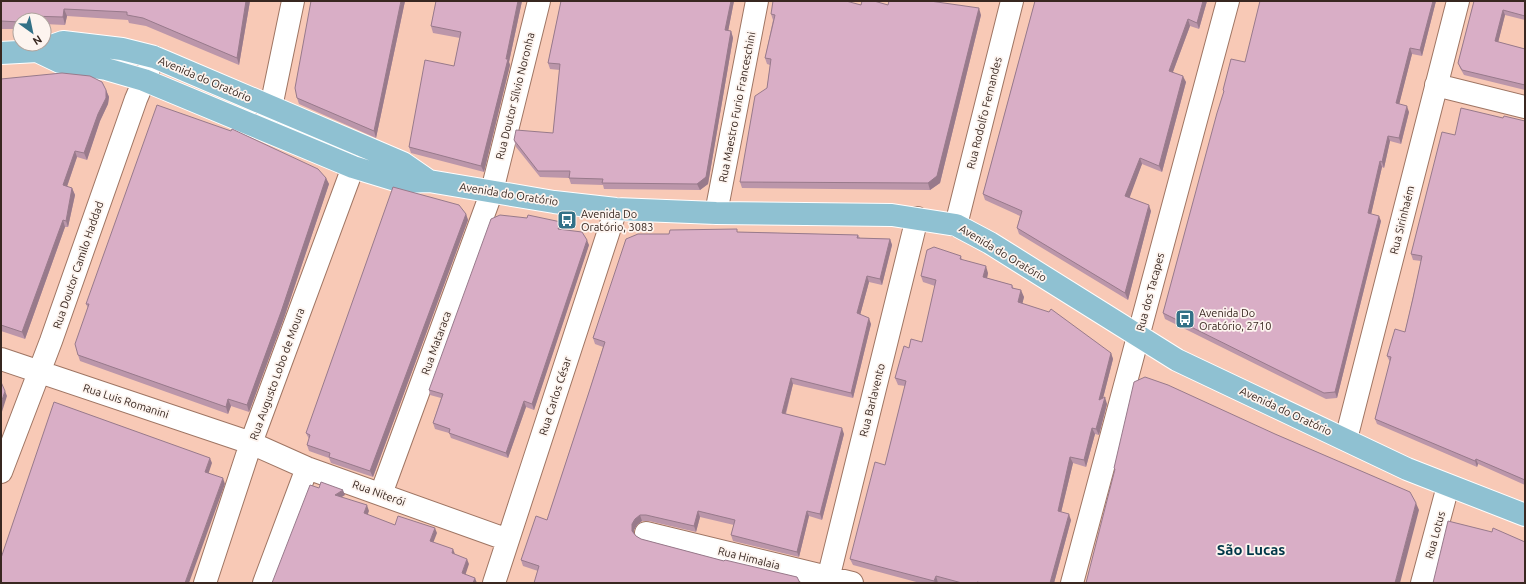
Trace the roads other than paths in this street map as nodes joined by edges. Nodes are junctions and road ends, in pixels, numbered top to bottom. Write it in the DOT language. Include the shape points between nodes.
graph roads {
  1 [pos="293,1"];
  2 [pos="539,1"];
  3 [pos="757,1"];
  4 [pos="1012,1"];
  5 [pos="1228,1"];
  6 [pos="1458,1"];
  7 [pos="52,46"];
  8 [pos="19,52"];
  9 [pos="39,52"];
  10 [pos="1,53"];
  11 [pos="154,57"];
  12 [pos="144,80"];
  13 [pos="1436,84"];
  14 [pos="271,107"];
  15 [pos="1525,107"];
  16 [pos="263,129"];
  17 [pos="353,167"];
  18 [pos="428,181"];
  19 [pos="492,191"];
  20 [pos="616,209"];
  21 [pos="716,213"];
  22 [pos="917,218"];
  23 [pos="956,225"];
  24 [pos="1138,336"];
  25 [pos="1,359"];
  26 [pos="39,372"];
  27 [pos="1346,439"];
  28 [pos="251,443"];
  29 [pos="307,468"];
  30 [pos="1,472"];
  31 [pos="1448,486"];
  32 [pos="381,494"];
  33 [pos="1525,515"];
  34 [pos="646,533"];
  35 [pos="508,540"];
  36 [pos="827,580"];
  37 [pos="205,583"];
  38 [pos="264,583"];
  39 [pos="494,583"];
  40 [pos="852,583"];
  41 [pos="1072,583"];
  42 [pos="1422,583"];
  1 -- 14 [label="street"];
  2 -- 19 [label="street, Rua Doutor Sílvio Noronha"];
  3 -- 21 [label="street, Rua Maestro Furio Franceschini"];
  4 -- 23 [label="street, Rua Rodolfo Fernandes"];
  5 -- 24 [label="street, Rua dos Tacapes"];
  6 -- 13 [label="street, Rua Sirinhaém"];
  7 -- 11 [label="main road, Avenida do Oratório" via="63,42 122,49"];
  8 -- 10 [label="main road, Avenida do Oratório"];
  9 -- 12 [label="main road, Avenida do Oratório" via="60,62 106,69"];
  11 -- 12 [label="street, Rua Doutor Camilo Haddad"];
  11 -- 14 [label="main road, Avenida do Oratório"];
  12 -- 16 [label="main road, Avenida do Oratório"];
  12 -- 26 [label="street, Rua Doutor Camilo Haddad"];
  13 -- 15 [label="street"];
  13 -- 27 [label="street, Rua Sirinhaém"];
  14 -- 16 [label="street"];
  14 -- 18 [label="main road, Avenida do Oratório" via="403,163"];
  16 -- 17 [label="main road, Avenida do Oratório"];
  17 -- 18 [label="main road, Avenida do Oratório" via="402,182"];
  17 -- 28 [label="street, Rua Augusto Lobo de Moura"];
  18 -- 19 [label="main road, Avenida do Oratório"];
  19 -- 20 [label="main road, Avenida do Oratório"];
  19 -- 32 [label="street, Rua Mataraca"];
  20 -- 21 [label="main road, Avenida do Oratório"];
  20 -- 35 [label="street, Rua Carlos César"];
  21 -- 22 [label="main road, Avenida do Oratório" via="854,213"];
  22 -- 23 [label="main road, Avenida do Oratório"];
  22 -- 36 [label="street, Rua Barlavento"];
  23 -- 24 [label="main road, Avenida do Oratório"];
  24 -- 27 [label="main road, Avenida do Oratório" via="1177,360"];
  24 -- 41 [label="street, Rua dos Tacapes"];
  25 -- 26 [label="street, Rua Luis Romanini"];
  26 -- 28 [label="street, Rua Luis Romanini"];
  26 -- 30 [label="street, Rua Doutor Camilo Haddad"];
  27 -- 31 [label="main road, Avenida do Oratório"];
  28 -- 29 [label="street, Rua Niterói"];
  28 -- 37 [label="street, Rua Augusto Lobo de Moura"];
  29 -- 32 [label="street, Rua Niterói"];
  29 -- 38 [label="street"];
  31 -- 33 [label="main road, Avenida do Oratório"];
  31 -- 42 [label="street, Rua Lotus"];
  32 -- 35 [label="street, Rua Niterói"];
  34 -- 36 [label="street, Rua Himalaia"];
  35 -- 39 [label="street, Rua Carlos César"];
  36 -- 40 [label="street, Rua Himalaia"];
}
